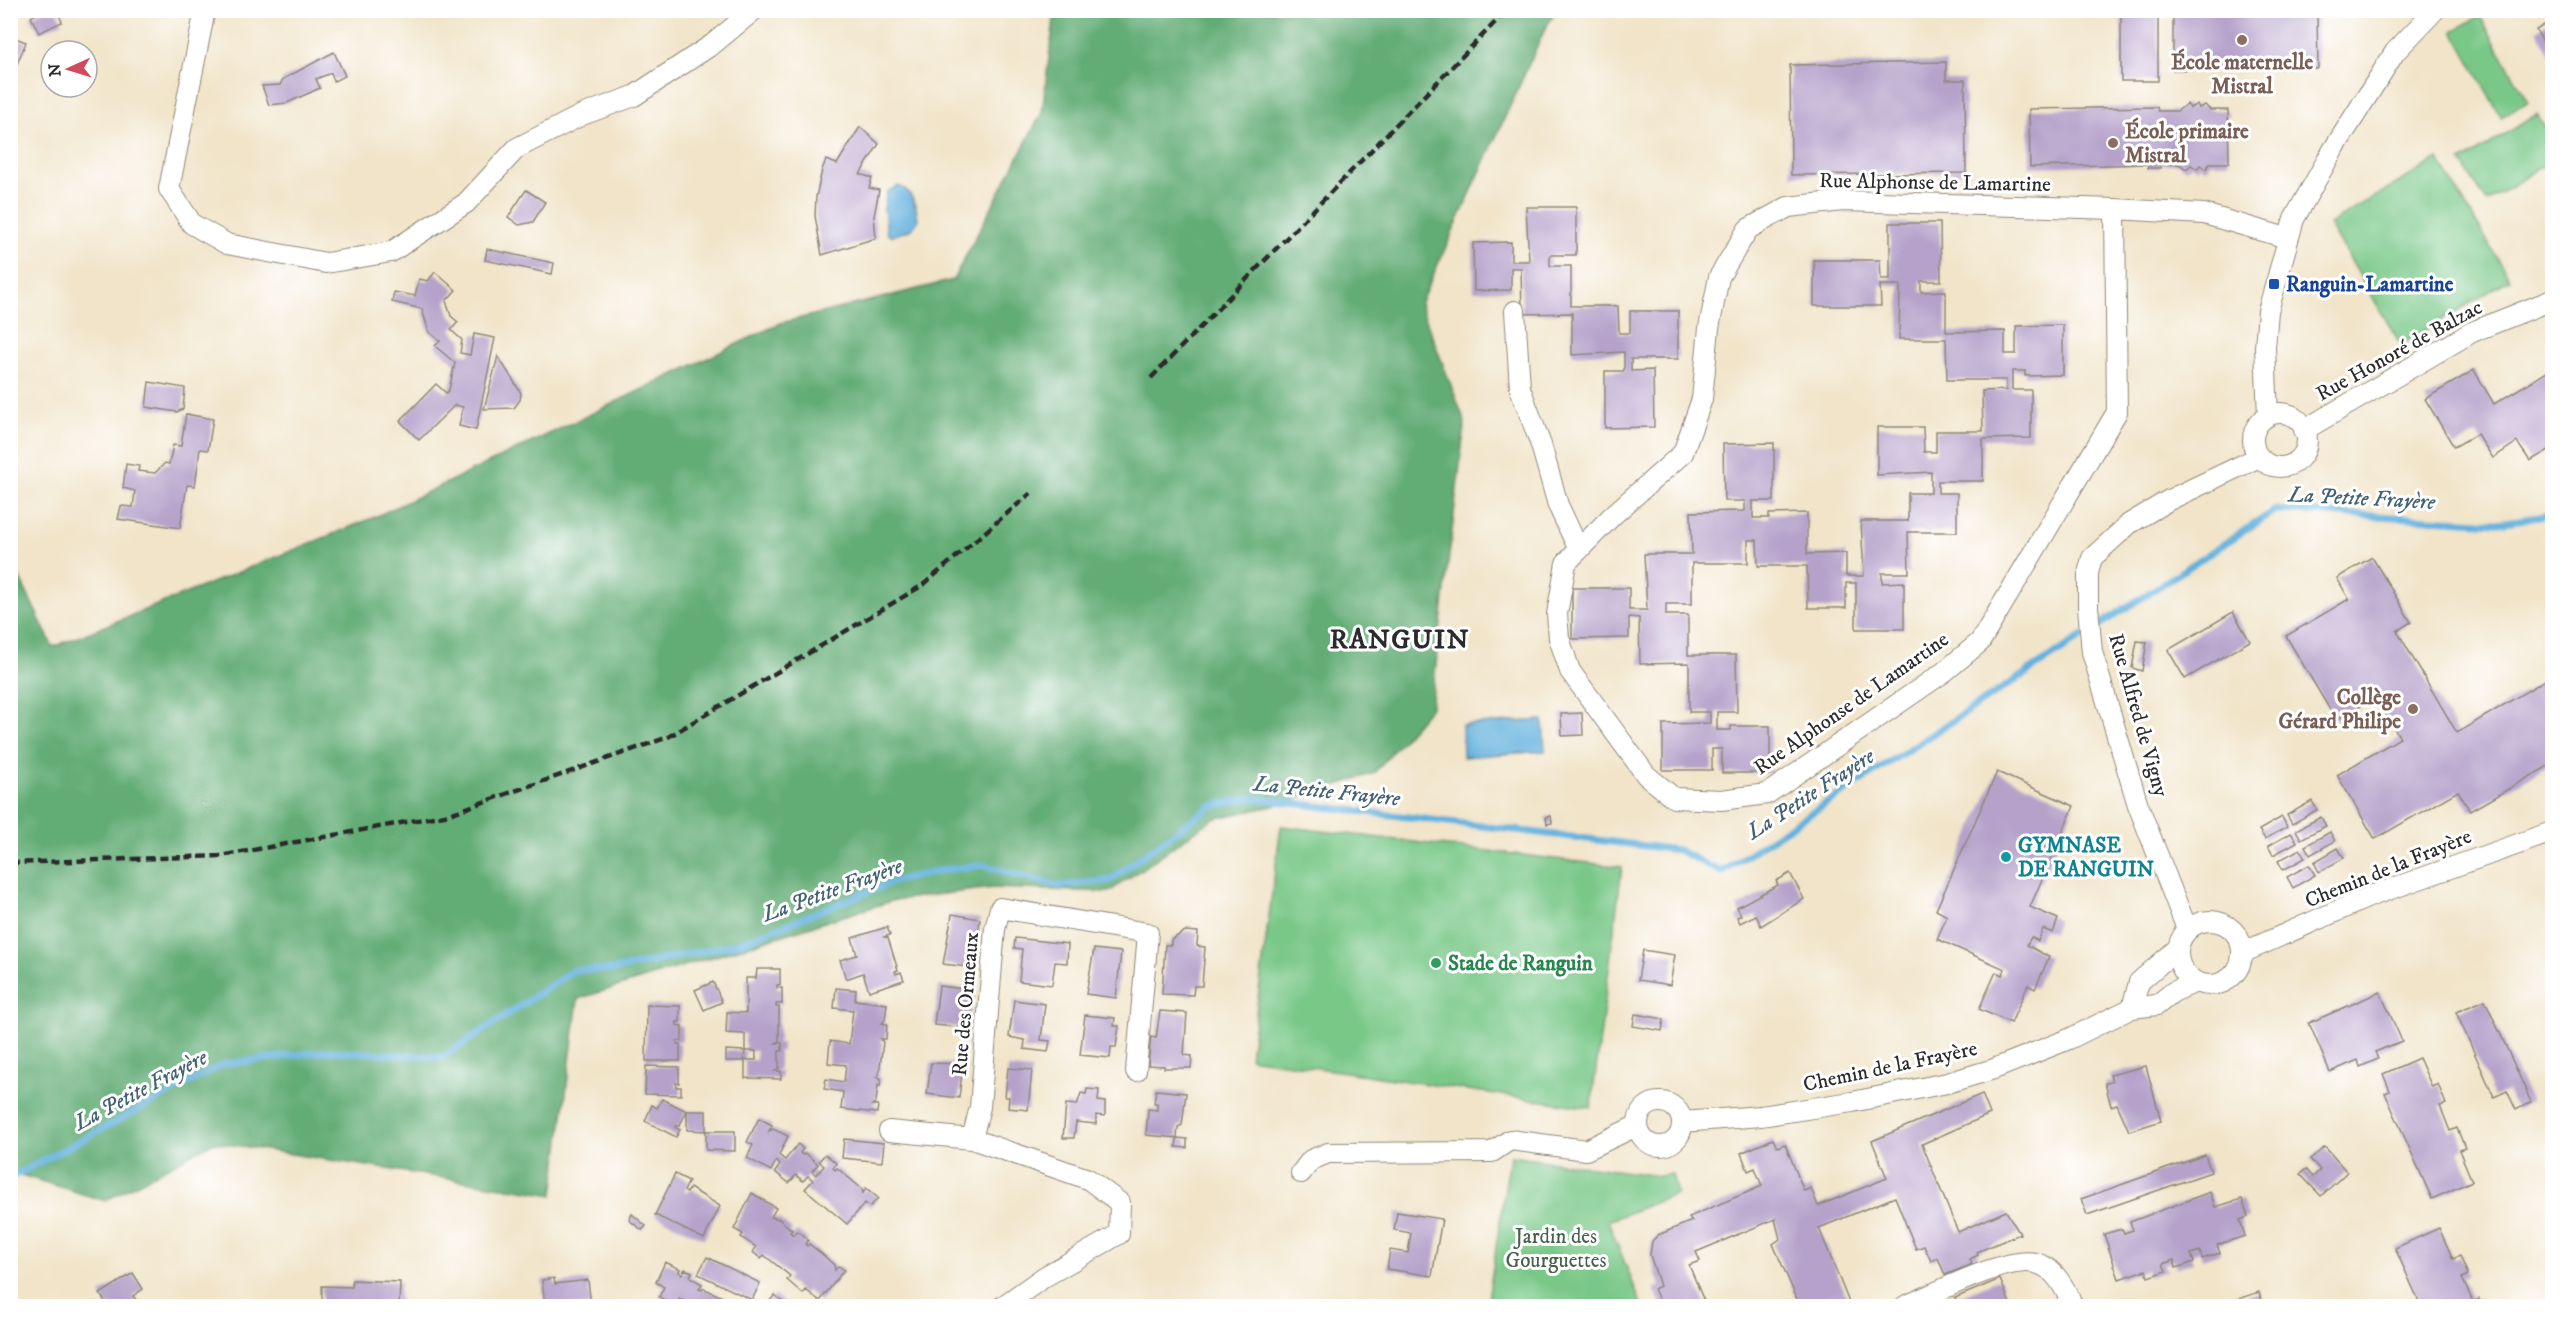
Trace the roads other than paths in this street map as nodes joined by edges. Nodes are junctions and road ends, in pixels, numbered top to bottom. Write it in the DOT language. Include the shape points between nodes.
graph roads {
  1 [pos="205,10"];
  2 [pos="754,10"];
  3 [pos="2434,10"];
  4 [pos="2115,209"];
  5 [pos="2288,238"];
  6 [pos="2553,300"];
  7 [pos="1515,311"];
  8 [pos="2268,416"];
  9 [pos="2304,430"];
  10 [pos="2259,458"];
  11 [pos="1579,550"];
  12 [pos="2553,832"];
  13 [pos="2187,929"];
  14 [pos="2178,948"];
  15 [pos="2242,953"];
  16 [pos="2196,982"];
  17 [pos="2132,1008"];
  18 [pos="1136,1071"];
  19 [pos="1682,1122"];
  20 [pos="1638,1125"];
  21 [pos="889,1131"];
  22 [pos="972,1139"];
  23 [pos="1301,1173"];
  24 [pos="1003,1306"];
  25 [pos="1905,1306"];
  26 [pos="2073,1306"];
  1 -- 2 [label="street" via="169,189 192,224 227,244 326,262 391,252 466,203 517,148 582,115 634,96 713,44"];
  3 -- 5 [label="street" via="2395,52 2370,88 2299,206"];
  4 -- 5 [label="street, Rue Alphonse de Lamartine" via="2204,214"];
  4 -- 11 [label="street, Rue Alphonse de Lamartine" via="1844,201 1788,207 1748,229 1719,277 1702,399 1683,453"];
  4 -- 11 [label="street, Rue Alphonse de Lamartine" via="2117,412 1980,642 1944,672 1767,794 1721,800 1674,798 1646,775 1618,739 1570,671 1559,638 1557,614 1566,563"];
  5 -- 8 [label="street" via="2268,311"];
  6 -- 9 [label="street, Rue Honoré de Balzac" via="2472,332"];
  7 -- 11 [label="street" via="1520,388 1558,505"];
  8 -- 9 [label="street" via="2293,417"];
  8 -- 10 [label="street" via="2254,435"];
  9 -- 10 [label="street" via="2306,447 2297,461 2281,467"];
  10 -- 13 [label="street, Rue Alfred de Vigny" via="2169,500 2129,524 2092,558 2088,573 2092,652 2138,805"];
  12 -- 15 [label="street, Chemin de la Frayère" via="2371,896"];
  13 -- 14 [label="street"];
  13 -- 15 [label="street" via="2204,921 2222,923 2236,935"];
  14 -- 16 [label="street" via="2181,968"];
  14 -- 17 [label="street" via="2139,982"];
  15 -- 16 [label="street" via="2231,977 2214,985"];
  16 -- 17 [label="street, Chemin de la Frayère" via="2173,992 2157,1005"];
  17 -- 19 [label="street, Chemin de la Frayère" via="2068,1039 1947,1083 1761,1116"];
  18 -- 22 [label="street, Rue des Ormeaux" via="1148,933 1000,908 980,1107"];
  19 -- 20 [label="street" via="1674,1107 1661,1102 1647,1106"];
  19 -- 20 [label="street" via="1674,1140 1661,1146 1648,1142"];
  20 -- 23 [label="street" via="1586,1150 1510,1140 1492,1152 1328,1153 1311,1160"];
  21 -- 22 [label="street"];
  22 -- 24 [label="street" via="1088,1179 1120,1203 1119,1234 1044,1277"];
  25 -- 26 [label="street" via="2014,1262 2036,1263 2052,1271"];
}
